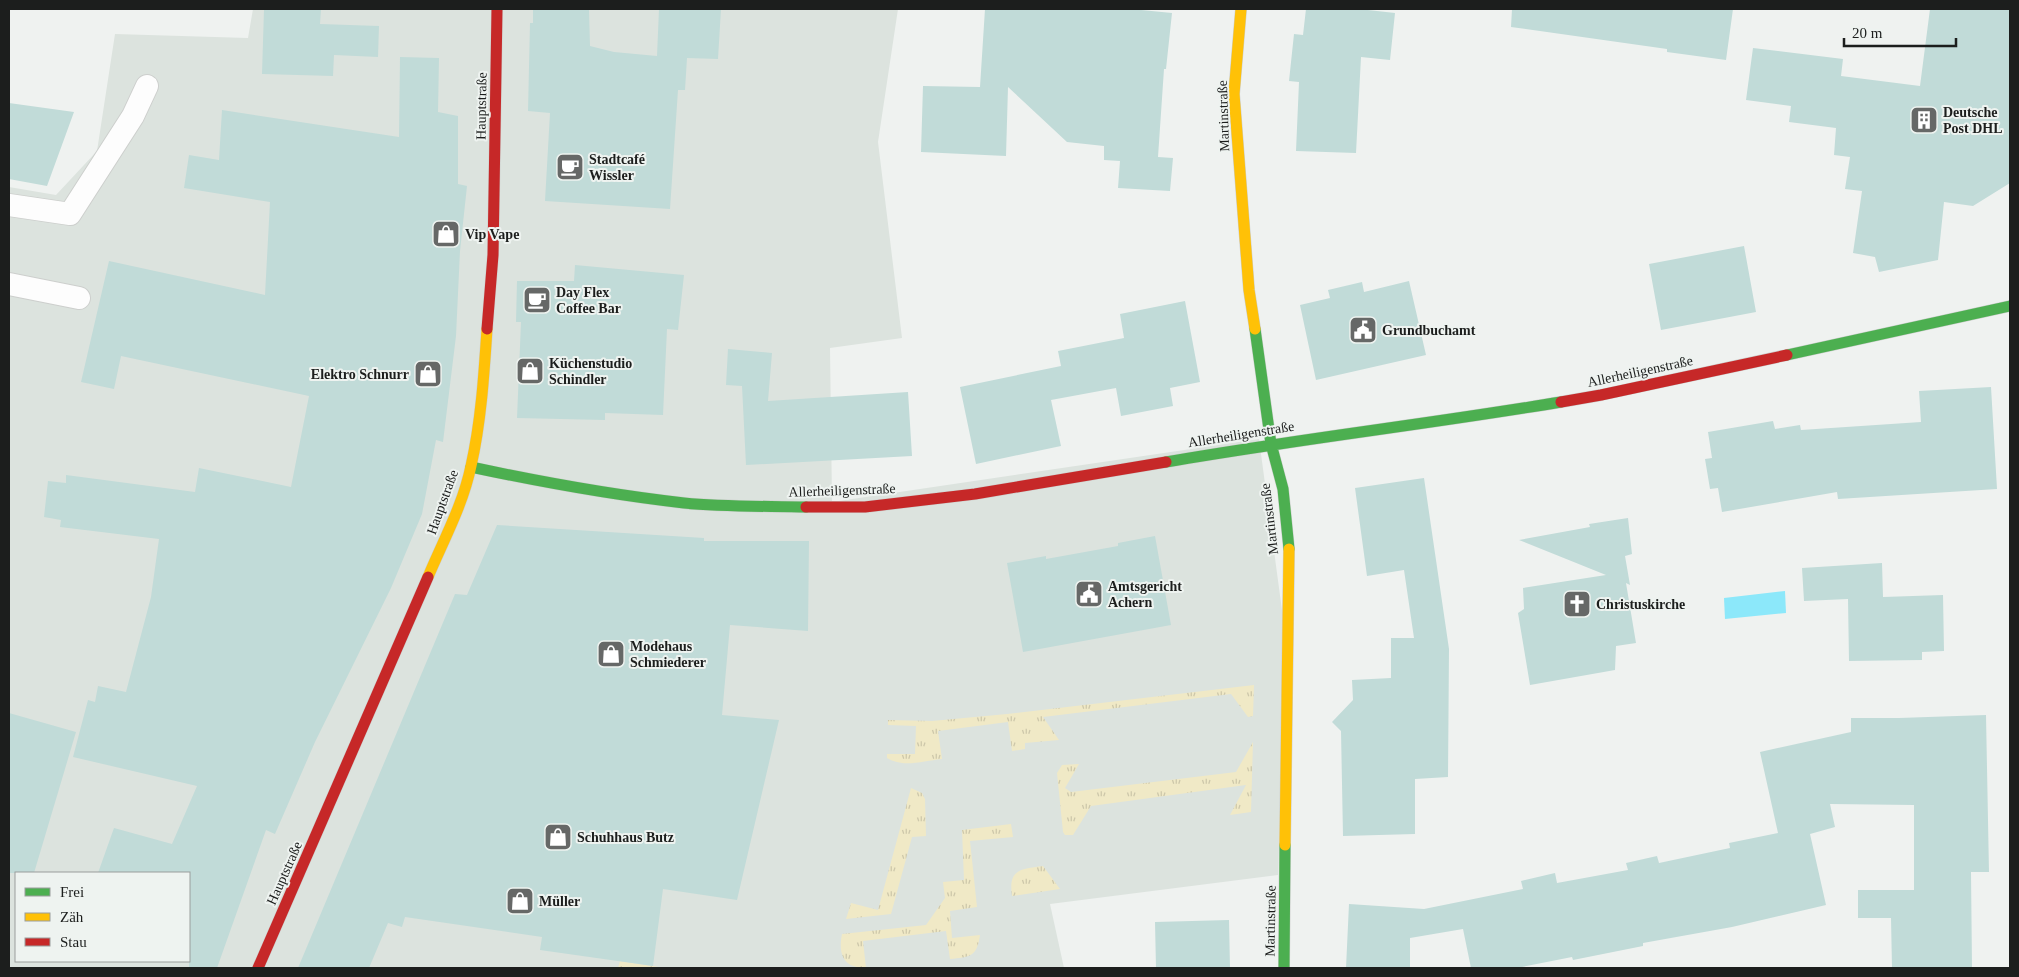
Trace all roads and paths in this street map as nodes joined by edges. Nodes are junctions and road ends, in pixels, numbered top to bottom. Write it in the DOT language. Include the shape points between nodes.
graph roads {
  1 [pos="497,9"];
  2 [pos="1241,9"];
  3 [pos="147,86"];
  4 [pos="9,204"];
  5 [pos="9,284"];
  6 [pos="80,298"];
  7 [pos="2010,306"];
  8 [pos="1271,444"];
  9 [pos="471,467"];
  10 [pos="258,968"];
  11 [pos="1284,968"];
  1 -- 9 [label="street, Hauptstraße" via="493,255 484,374"];
  2 -- 8 [label="street, Martinstraße" via="1234,94 1249,290"];
  3 -- 4 [label="lane" via="133,116 70,214"];
  5 -- 6 [label="lane"];
  7 -- 8 [label="street, Allerheiligenstraße" via="1601,395"];
  8 -- 9 [label="street, Allerheiligenstraße" via="975,494 865,507 685,504 537,481"];
  8 -- 11 [label="street, Martinstraße" via="1283,488 1289,552"];
  9 -- 10 [label="street, Hauptstraße" via="457,510"];
}
